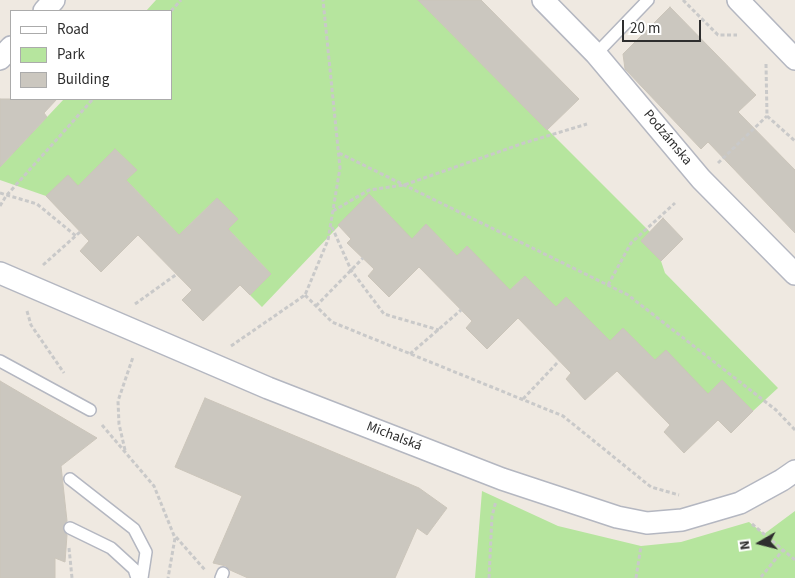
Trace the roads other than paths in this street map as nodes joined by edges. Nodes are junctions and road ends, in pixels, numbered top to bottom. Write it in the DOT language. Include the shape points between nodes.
graph roads {
  1 [pos="54,0"];
  2 [pos="543,0"];
  3 [pos="648,0"];
  4 [pos="738,0"];
  5 [pos="45,10"];
  6 [pos="10,48"];
  7 [pos="596,54"];
  8 [pos="0,59"];
  9 [pos="795,59"];
  10 [pos="0,273"];
  11 [pos="795,274"];
  12 [pos="0,361"];
  13 [pos="90,410"];
  14 [pos="795,471"];
  15 [pos="70,479"];
  16 [pos="70,528"];
  17 [pos="137,578"];
  18 [pos="142,578"];
  1 -- 5 [label="street"];
  2 -- 7 [label="street, Podzámska"];
  3 -- 7 [label="lane"];
  4 -- 9 [label="street"];
  6 -- 8 [label="street"];
  7 -- 11 [label="street, Podzámska" via="701,179"];
  10 -- 14 [label="street, Michalská" via="207,363 502,479 617,517 647,523 682,520 740,503"];
  12 -- 13 [label="lane"];
  15 -- 18 [label="lane" via="134,529 146,552"];
  16 -- 17 [label="lane" via="111,548 134,569"];
}
